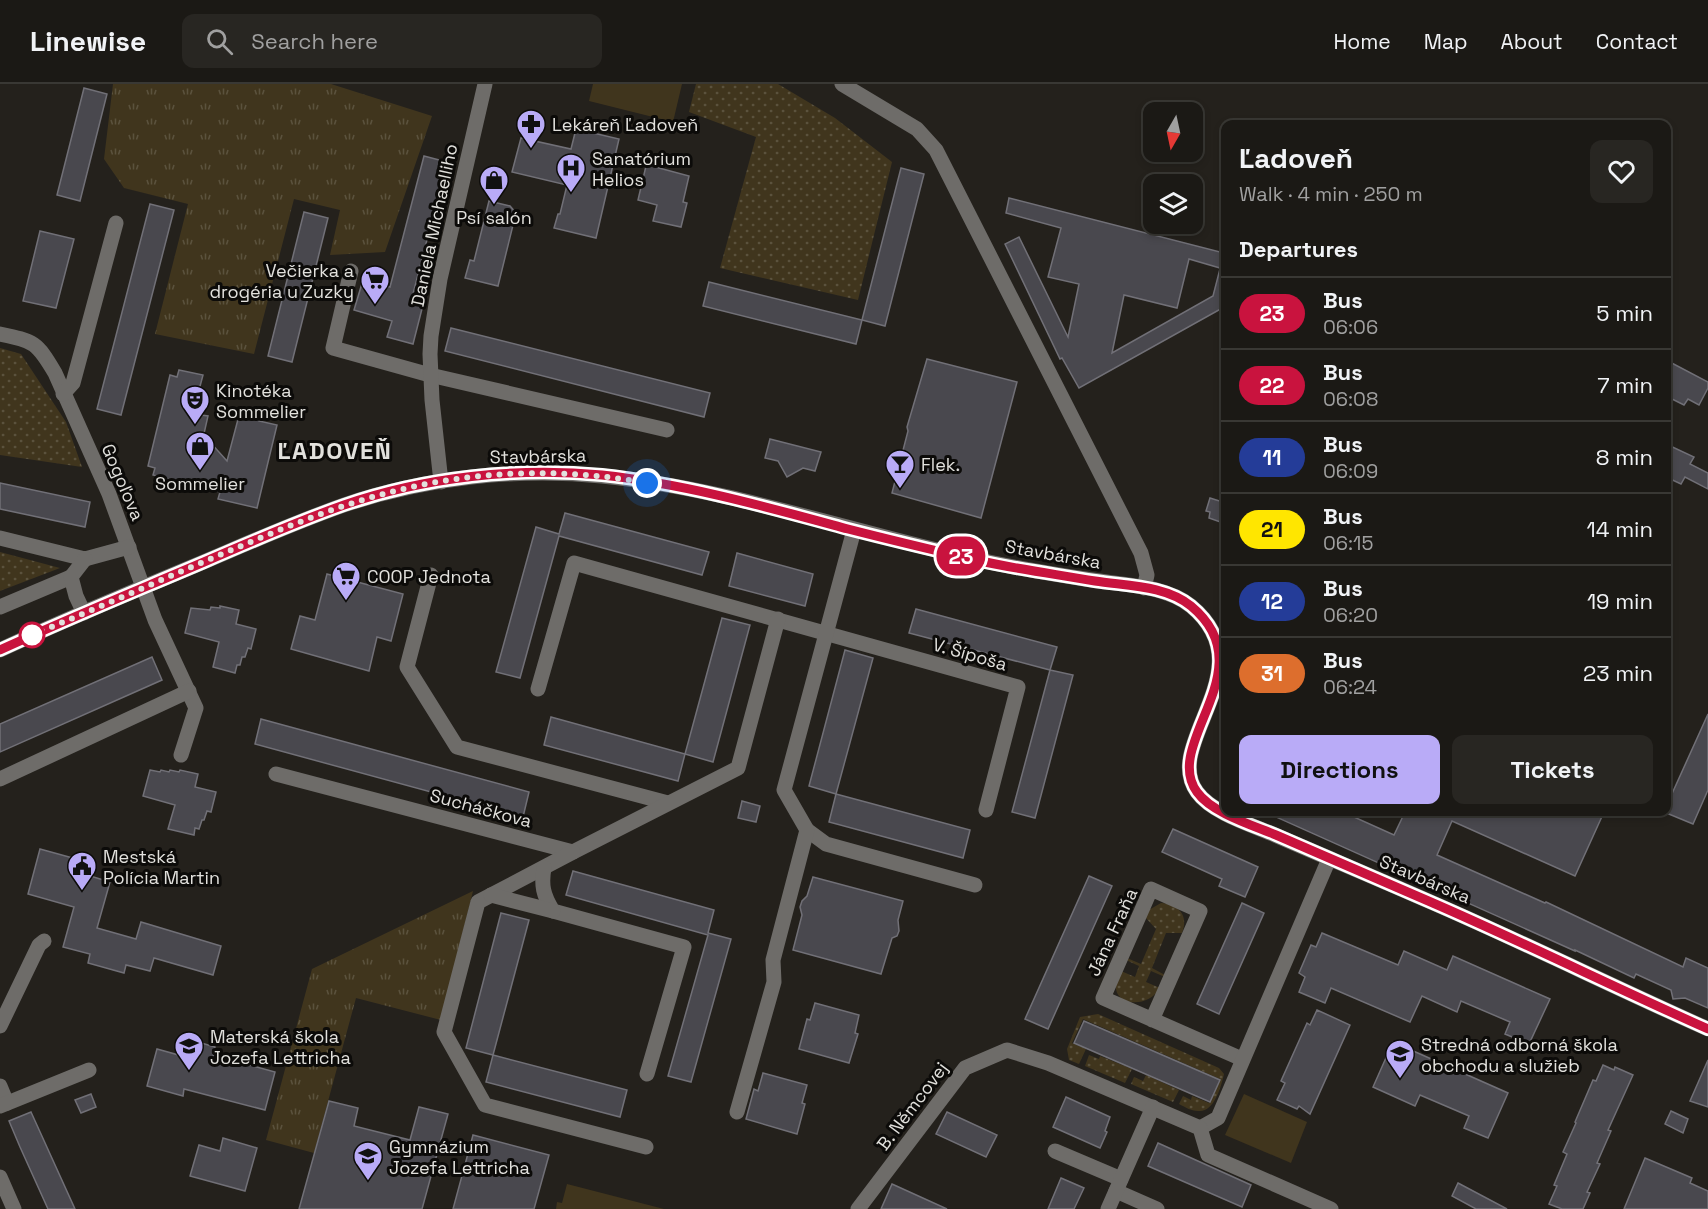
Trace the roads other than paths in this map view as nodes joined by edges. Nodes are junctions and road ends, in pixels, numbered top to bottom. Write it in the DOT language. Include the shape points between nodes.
graph roads {
  1 [pos="485,84"];
  2 [pos="842,84"];
  3 [pos="116,223"];
  4 [pos="351,271"];
  5 [pos="0,334"];
  6 [pos="430,375"];
  7 [pos="63,394"];
  8 [pos="668,430"];
  9 [pos="441,482"];
  10 [pos="854,530"];
  11 [pos="0,538"];
  12 [pos="129,547"];
  13 [pos="85,559"];
  14 [pos="431,575"];
  15 [pos="71,577"];
  16 [pos="142,588"];
  17 [pos="1144,588"];
  18 [pos="0,607"];
  19 [pos="84,613"];
  20 [pos="778,619"];
  21 [pos="825,634"];
  22 [pos="0,650"];
  23 [pos="538,689"];
  24 [pos="189,691"];
  25 [pos="180,755"];
  26 [pos="276,774"];
  27 [pos="0,779"];
  28 [pos="668,803"];
  29 [pos="986,810"];
  30 [pos="1221,810"];
  31 [pos="1235,816"];
  32 [pos="807,830"];
  33 [pos="573,852"];
  34 [pos="1329,859"];
  35 [pos="544,868"];
  36 [pos="975,885"];
  37 [pos="491,895"];
  38 [pos="553,911"];
  39 [pos="44,941"];
  40 [pos="1152,1020"];
  41 [pos="0,1026"];
  42 [pos="1708,1029"];
  43 [pos="1242,1059"];
  44 [pos="89,1070"];
  45 [pos="647,1074"];
  46 [pos="0,1086"];
  47 [pos="4,1105"];
  48 [pos="1152,1107"];
  49 [pos="737,1113"];
  50 [pos="1200,1128"];
  51 [pos="646,1147"];
  52 [pos="1055,1150"];
  53 [pos="0,1177"];
  54 [pos="1119,1185"];
  55 [pos="1293,1202"];
  56 [pos="14,1209"];
  57 [pos="858,1209"];
  58 [pos="1108,1209"];
  59 [pos="1157,1209"];
  60 [pos="1331,1209"];
  1 -- 6 [label="street, Daniela Michaelliho" via="436,298"];
  2 -- 17 [label="street" via="917,129 936,150 1141,553 1147,575"];
  3 -- 7 [label="street" via="73,383"];
  4 -- 6 [label="street" via="333,348"];
  5 -- 7 [label="street, Gogoľova" via="30,340 45,355"];
  6 -- 8 [label="street"];
  6 -- 9 [label="street, Daniela Michaelliho"];
  7 -- 12 [label="street, Gogoľova"];
  9 -- 10 [label="street, Stavbárska" via="518,474 601,475 728,497"];
  9 -- 16 [label="street, Stavbárska" via="345,505"];
  10 -- 17 [label="street, Stavbárska" via="984,562"];
  10 -- 21 [label="street"];
  11 -- 13 [label="street"];
  12 -- 13 [label="street"];
  12 -- 16 [label="street, Gogoľova"];
  13 -- 15 [label="street"];
  14 -- 28 [label="street" via="407,667 457,747"];
  15 -- 18 [label="street"];
  15 -- 19 [label="street"];
  16 -- 19 [label="street, Stavbárska"];
  16 -- 24 [label="street, Gogoľova"];
  17 -- 30 [label="street, Stavbárska" via="1187,603 1205,621 1218,647 1218,675 1188,767 1193,787 1205,801"];
  19 -- 22 [label="street, Stavbárska"];
  20 -- 21 [label="street"];
  20 -- 23 [label="street" via="574,563"];
  20 -- 28 [label="street" via="738,768"];
  21 -- 29 [label="street, V. Šípoša" via="1018,687"];
  21 -- 32 [label="street" via="784,790"];
  24 -- 25 [label="street, Gogoľova" via="196,708"];
  24 -- 27 [label="street"];
  26 -- 33 [label="street, Sucháčkova"];
  28 -- 33 [label="street"];
  31 -- 34 [label="street, Stavbárska"];
  32 -- 36 [label="street" via="826,844"];
  32 -- 49 [label="street" via="773,960 774,982"];
  33 -- 35 [label="street"];
  34 -- 42 [label="street, Stavbárska" via="1435,903"];
  34 -- 43 [label="street"];
  35 -- 37 [label="street"];
  35 -- 38 [label="street" via="543,896"];
  37 -- 38 [label="street"];
  37 -- 51 [label="street" via="478,903 444,1032 485,1105"];
  38 -- 45 [label="street" via="684,948"];
  39 -- 41 [label="street"];
  40 -- 40 [label="street, Jána Fraňa" via="1200,911 1151,890 1103,998"];
  40 -- 43 [label="street, Jána Fraňa"];
  43 -- 50 [label="street" via="1218,1118"];
  44 -- 47 [label="street"];
  46 -- 47 [label="street"];
  48 -- 50 [label="street"];
  48 -- 54 [label="street"];
  48 -- 57 [label="street, B. Němcovej" via="1007,1050 965,1068"];
  50 -- 55 [label="street" via="1208,1155"];
  52 -- 54 [label="street"];
  53 -- 56 [label="street"];
  54 -- 58 [label="street"];
  54 -- 59 [label="street"];
  55 -- 60 [label="street"];
}
